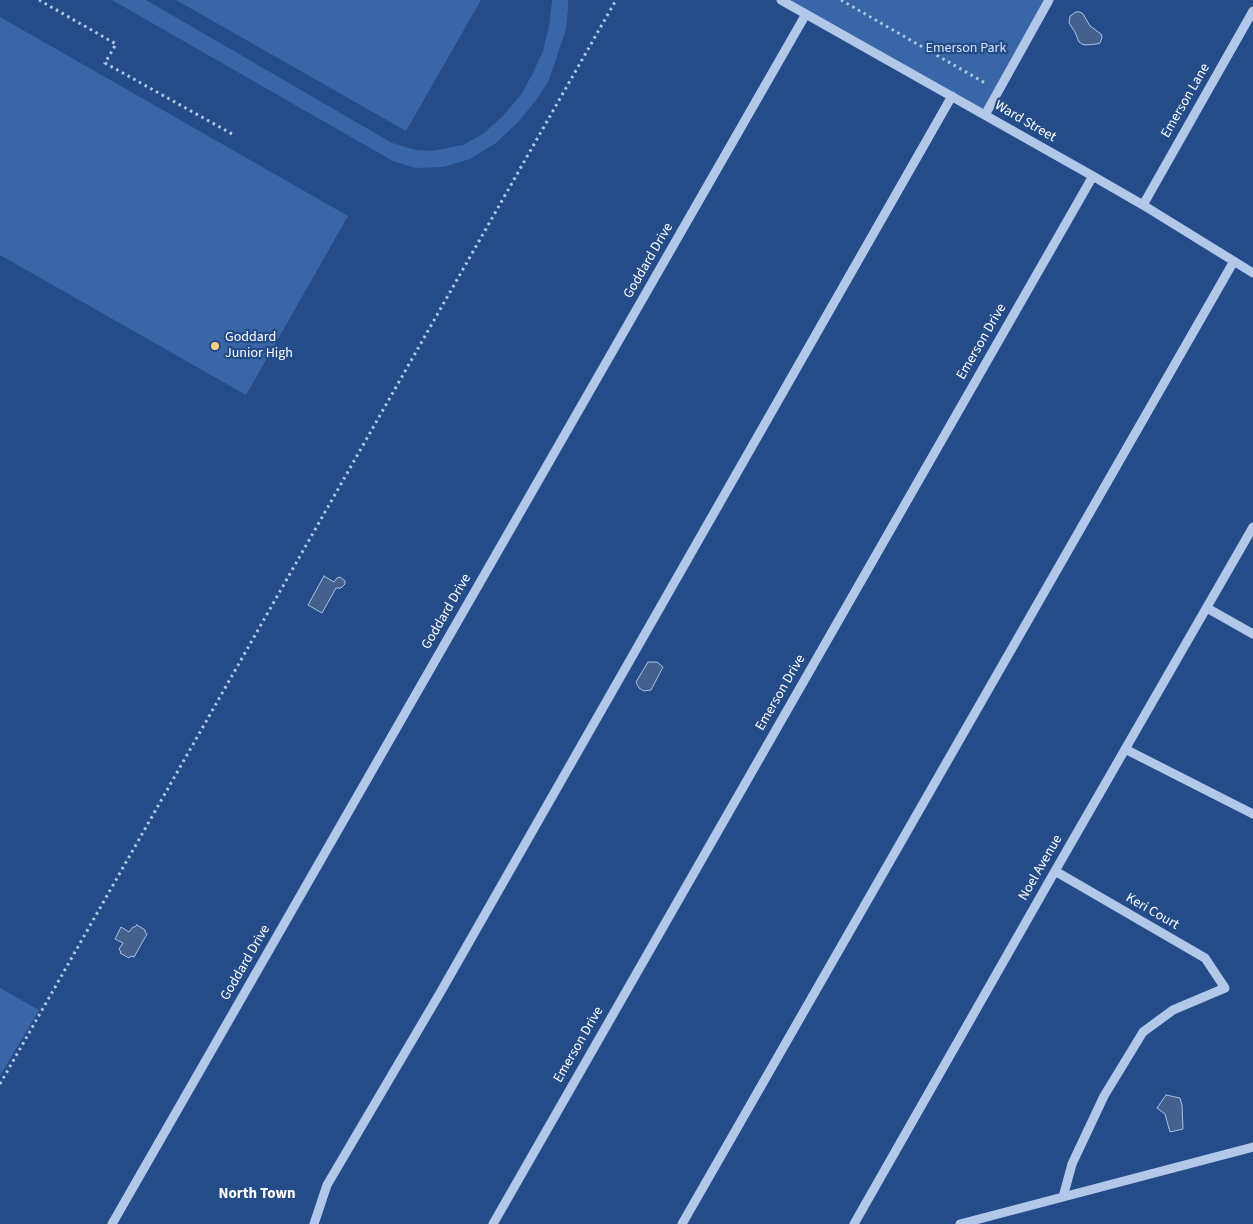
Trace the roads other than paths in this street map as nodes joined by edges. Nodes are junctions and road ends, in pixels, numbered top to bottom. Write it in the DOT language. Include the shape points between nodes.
graph roads {
  1 [pos="781,0"];
  2 [pos="1049,0"];
  3 [pos="1253,11"];
  4 [pos="806,14"];
  5 [pos="952,96"];
  6 [pos="985,115"];
  7 [pos="1093,176"];
  8 [pos="1143,205"];
  9 [pos="1234,261"];
  10 [pos="1253,273"];
  11 [pos="1253,527"];
  12 [pos="1207,608"];
  13 [pos="1253,634"];
  14 [pos="1125,749"];
  15 [pos="1253,814"];
  16 [pos="1055,871"];
  17 [pos="1253,1147"];
  18 [pos="1063,1197"];
  19 [pos="112,1224"];
  20 [pos="314,1224"];
  21 [pos="492,1224"];
  22 [pos="682,1224"];
  23 [pos="854,1224"];
  24 [pos="960,1224"];
  1 -- 4 [label="street, Ward Street"];
  2 -- 6 [label="street"];
  3 -- 8 [label="street, Emerson Lane"];
  4 -- 5 [label="street, Ward Street"];
  4 -- 19 [label="street, Goddard Drive"];
  5 -- 6 [label="street, Ward Street"];
  5 -- 20 [label="street" via="327,1185"];
  6 -- 7 [label="street, Ward Street"];
  7 -- 8 [label="street, Ward Street"];
  7 -- 21 [label="street, Emerson Drive"];
  8 -- 9 [label="street, Ward Street"];
  9 -- 10 [label="street, Ward Street"];
  9 -- 22 [label="street"];
  11 -- 12 [label="street, Noel Avenue"];
  12 -- 13 [label="street"];
  12 -- 14 [label="street, Noel Avenue"];
  14 -- 15 [label="street"];
  14 -- 16 [label="street, Noel Avenue"];
  16 -- 18 [label="street, Keri Court" via="1205,958 1225,988 1173,1010 1143,1032 1104,1096 1072,1164"];
  16 -- 23 [label="street, Noel Avenue"];
  17 -- 18 [label="street"];
  18 -- 24 [label="street"];
}
